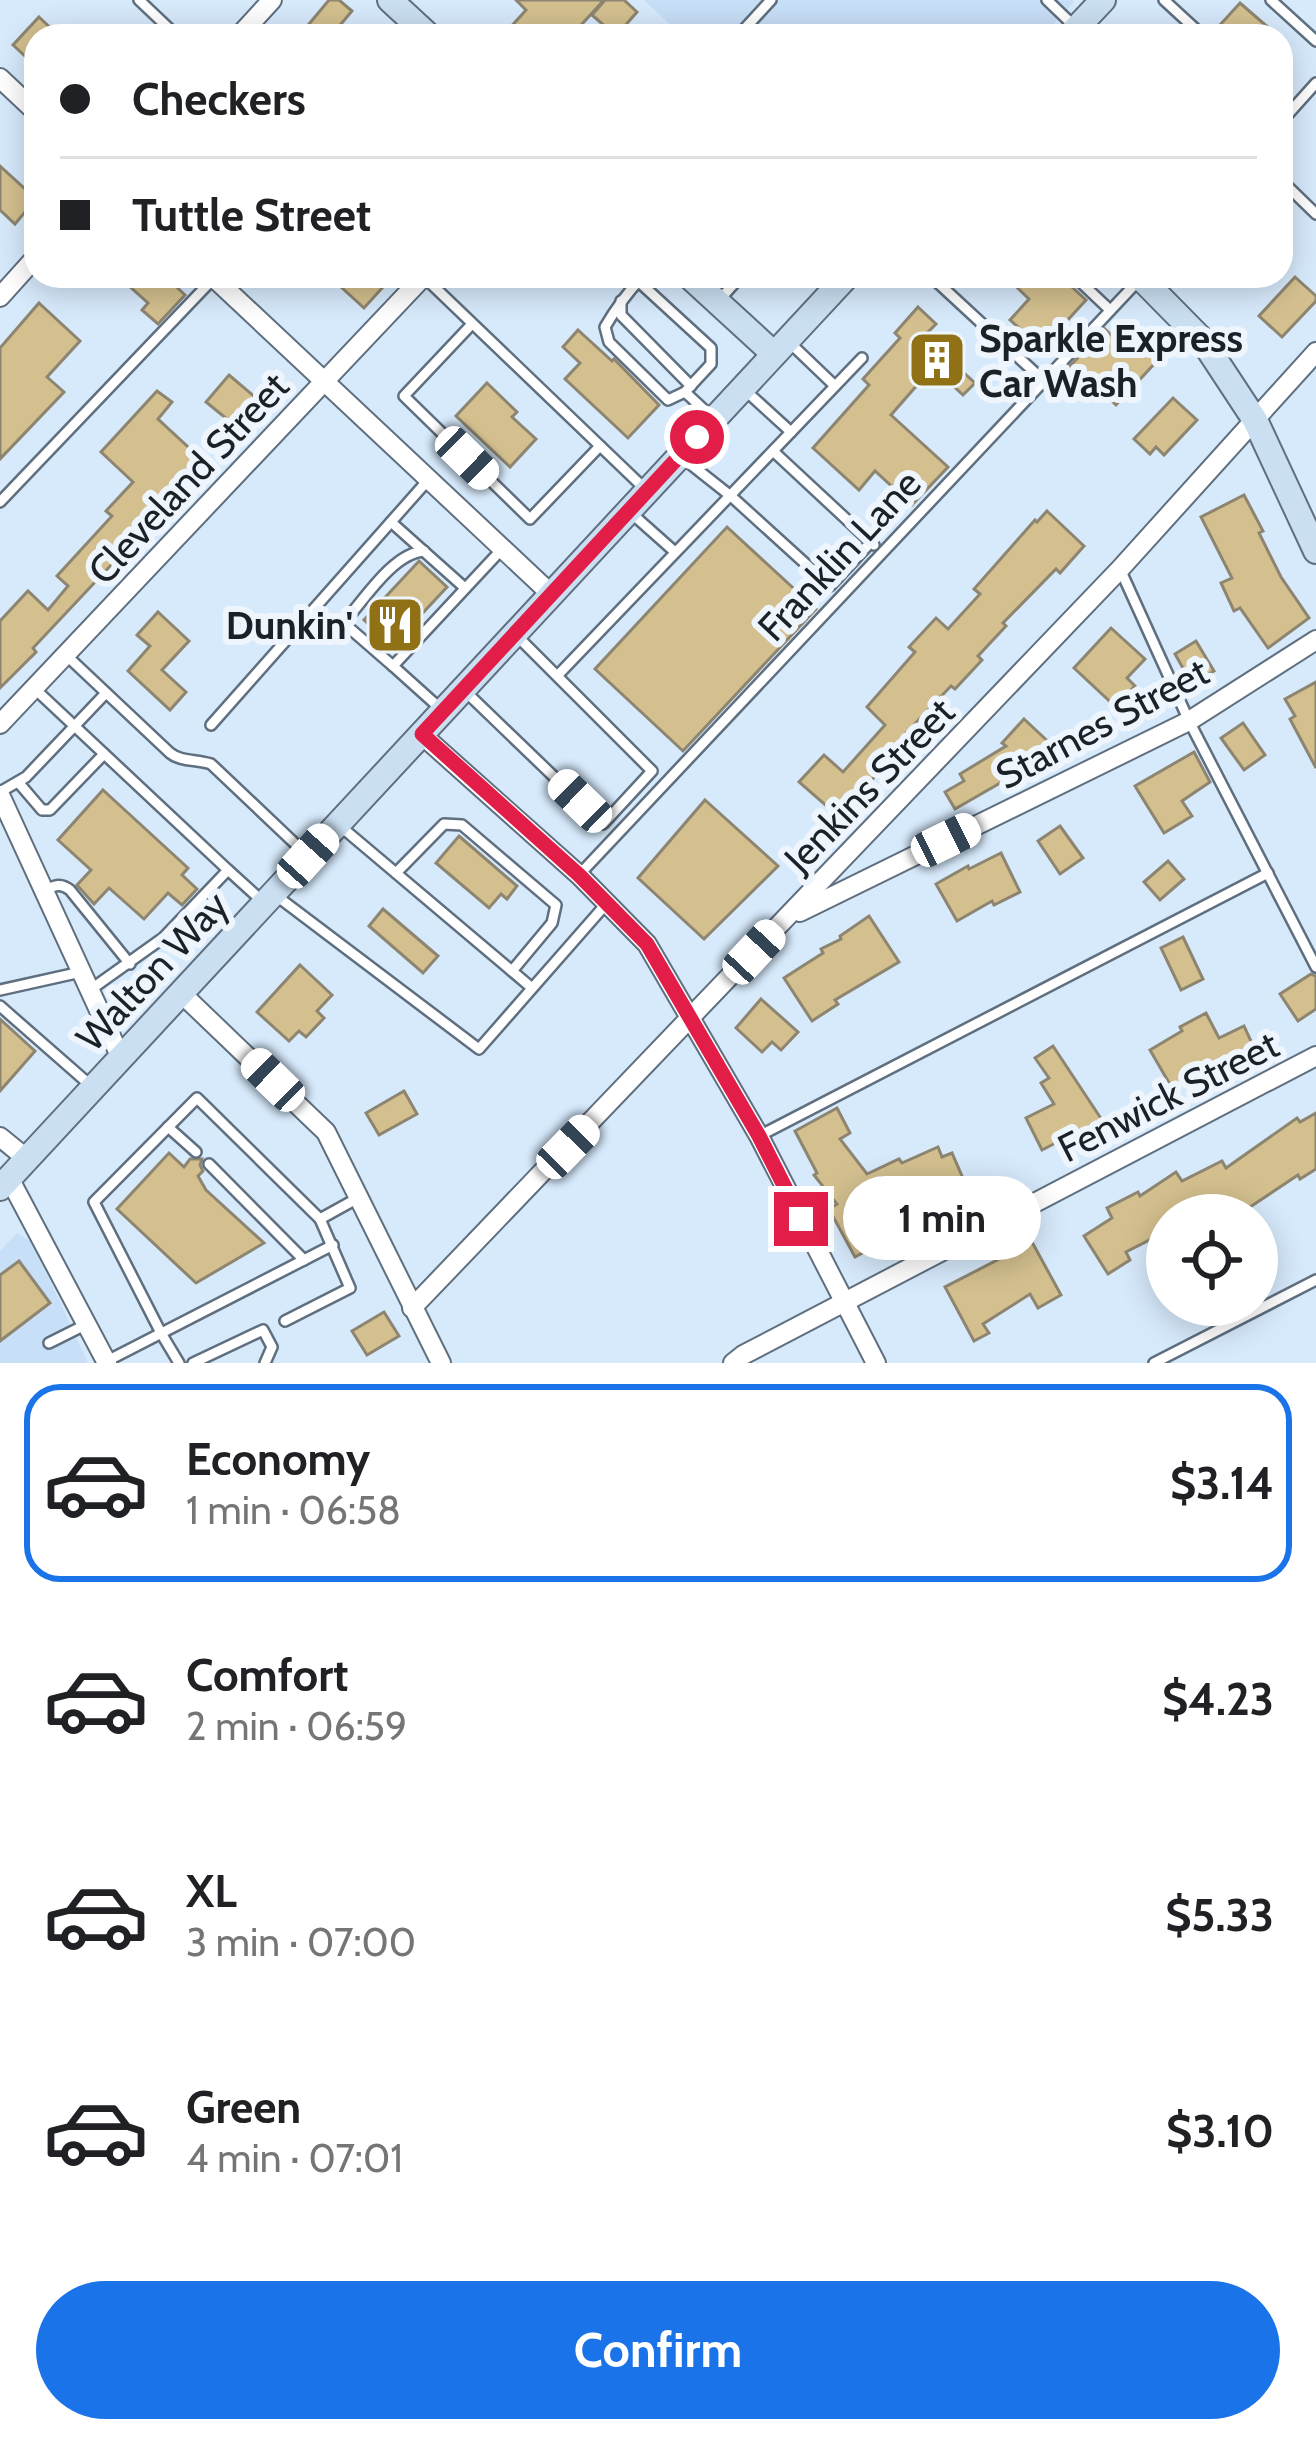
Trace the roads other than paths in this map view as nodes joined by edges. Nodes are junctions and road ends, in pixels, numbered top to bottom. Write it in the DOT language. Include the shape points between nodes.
graph roads {
  1 [pos="139,0"];
  2 [pos="272,0"];
  3 [pos="390,0"];
  4 [pos="771,0"];
  5 [pos="1047,0"];
  6 [pos="1164,0"];
  7 [pos="1271,0"];
  8 [pos="164,24"];
  9 [pos="250,24"];
  10 [pos="416,24"];
  11 [pos="749,24"];
  12 [pos="1066,24"];
  13 [pos="1191,24"];
  14 [pos="1316,41"];
  15 [pos="0,78"];
  16 [pos="1316,83"];
  17 [pos="24,101"];
  18 [pos="1293,105"];
  19 [pos="1293,192"];
  20 [pos="1316,214"];
  21 [pos="24,270"];
  22 [pos="203,288"];
  23 [pos="225,288"];
  24 [pos="413,288"];
  25 [pos="436,288"];
  26 [pos="632,288"];
  27 [pos="649,288"];
  28 [pos="702,288"];
  29 [pos="730,288"];
  30 [pos="836,288"];
  31 [pos="943,288"];
  32 [pos="1087,288"];
  33 [pos="1131,288"];
  34 [pos="1152,288"];
  35 [pos="0,297"];
  36 [pos="621,301"];
  37 [pos="717,302"];
  38 [pos="1110,310"];
  39 [pos="472,324"];
  40 [pos="780,347"];
  41 [pos="1316,352"];
  42 [pos="862,358"];
  43 [pos="1044,381"];
  44 [pos="325,382"];
  45 [pos="836,386"];
  46 [pos="743,388"];
  47 [pos="688,389"];
  48 [pos="714,419"];
  49 [pos="1255,420"];
  50 [pos="791,432"];
  51 [pos="600,446"];
  52 [pos="773,451"];
  53 [pos="680,456"];
  54 [pos="429,479"];
  55 [pos="647,491"];
  56 [pos="732,496"];
  57 [pos="0,502"];
  58 [pos="628,511"];
  59 [pos="391,521"];
  60 [pos="871,542"];
  61 [pos="503,548"];
  62 [pos="424,551"];
  63 [pos="1316,551"];
  64 [pos="676,552"];
  65 [pos="883,553"];
  66 [pos="1120,569"];
  67 [pos="465,588"];
  68 [pos="551,594"];
  69 [pos="514,634"];
  70 [pos="1316,640"];
  71 [pos="66,655"];
  72 [pos="393,666"];
  73 [pos="558,675"];
  74 [pos="34,688"];
  75 [pos="463,689"];
  76 [pos="106,693"];
  77 [pos="443,711"];
  78 [pos="1189,721"];
  79 [pos="0,724"];
  80 [pos="211,725"];
  81 [pos="75,726"];
  82 [pos="422,734"];
  83 [pos="104,754"];
  84 [pos="18,782"];
  85 [pos="0,794"];
  86 [pos="338,824"];
  87 [pos="308,856"];
  88 [pos="227,870"];
  89 [pos="396,873"];
  90 [pos="1268,873"];
  91 [pos="579,875"];
  92 [pos="43,891"];
  93 [pos="269,898"];
  94 [pos="607,903"];
  95 [pos="785,920"];
  96 [pos="130,964"];
  97 [pos="1316,967"];
  98 [pos="512,971"];
  99 [pos="86,981"];
  100 [pos="532,988"];
  101 [pos="0,990"];
  102 [pos="182,993"];
  103 [pos="0,1006"];
  104 [pos="693,1018"];
  105 [pos="1316,1056"];
  106 [pos="121,1058"];
  107 [pos="94,1088"];
  108 [pos="168,1126"];
  109 [pos="759,1136"];
  110 [pos="0,1137"];
  111 [pos="196,1152"];
  112 [pos="27,1159"];
  113 [pos="209,1164"];
  114 [pos="5,1183"];
  115 [pos="358,1198"];
  116 [pos="320,1219"];
  117 [pos="333,1245"];
  118 [pos="304,1260"];
  119 [pos="1316,1280"];
  120 [pos="843,1301"];
  121 [pos="412,1308"];
  122 [pos="285,1321"];
  123 [pos="87,1324"];
  124 [pos="161,1334"];
  125 [pos="49,1343"];
  126 [pos="107,1362"];
  127 [pos="179,1363"];
  128 [pos="194,1363"];
  129 [pos="265,1363"];
  130 [pos="441,1363"];
  131 [pos="733,1363"];
  132 [pos="876,1363"];
  133 [pos="1154,1363"];
  1 -- 8 [label="lane"];
  2 -- 9 [label="street"];
  3 -- 10 [label="main road"];
  4 -- 11 [label="lane"];
  5 -- 12 [label="lane"];
  6 -- 13 [label="lane"];
  7 -- 14 [label="lane"];
  15 -- 17 [label="street"];
  16 -- 18 [label="lane"];
  19 -- 20 [label="lane"];
  21 -- 35 [label="street"];
  22 -- 57 [label="lane"];
  23 -- 44 [label="street"];
  24 -- 44 [label="street, Cleveland Street"];
  25 -- 39 [label="lane"];
  26 -- 36 [label="lane"];
  27 -- 47 [label="lane" via="711,348 711,364"];
  28 -- 37 [label="main road"];
  29 -- 37 [label="lane"];
  30 -- 40 [label="main road, Walton Way"];
  31 -- 43 [label="lane"];
  32 -- 38 [label="lane"];
  33 -- 38 [label="lane, Franklin Lane"];
  34 -- 49 [label="main road" via="1203,341"];
  36 -- 47 [label="lane" via="621,315"];
  36 -- 47 [label="lane" via="605,327 609,342 668,400"];
  37 -- 40 [label="main road"];
  38 -- 43 [label="lane, Franklin Lane"];
  39 -- 51 [label="lane"];
  39 -- 51 [label="lane" via="404,396 530,519"];
  40 -- 45 [label="lane"];
  40 -- 46 [label="main road, Walton Way"];
  41 -- 49 [label="street, Jenkins Street"];
  42 -- 45 [label="lane"];
  43 -- 65 [label="lane, Franklin Lane"];
  44 -- 54 [label="street"];
  44 -- 71 [label="street, Cleveland Street"];
  45 -- 50 [label="lane"];
  46 -- 48 [label="main road, Walton Way"];
  46 -- 50 [label="lane"];
  47 -- 48 [label="lane"];
  48 -- 53 [label="main road, Walton Way"];
  49 -- 63 [label="main road"];
  49 -- 66 [label="street, Jenkins Street"];
  50 -- 52 [label="lane"];
  51 -- 55 [label="lane"];
  52 -- 56 [label="lane"];
  52 -- 60 [label="lane"];
  53 -- 55 [label="main road, Walton Way"];
  53 -- 56 [label="lane"];
  54 -- 59 [label="lane"];
  54 -- 61 [label="street"];
  55 -- 58 [label="main road, Walton Way"];
  56 -- 60 [label="lane" via="830,586"];
  56 -- 64 [label="lane"];
  58 -- 64 [label="lane"];
  58 -- 68 [label="main road, Walton Way"];
  59 -- 62 [label="lane"];
  59 -- 80 [label="lane"];
  60 -- 65 [label="lane"];
  61 -- 67 [label="lane"];
  61 -- 68 [label="street"];
  62 -- 67 [label="lane"];
  62 -- 72 [label="lane" via="400,558 346,620"];
  64 -- 73 [label="lane"];
  65 -- 91 [label="lane, Franklin Lane"];
  66 -- 78 [label="lane"];
  66 -- 95 [label="street, Jenkins Street"];
  67 -- 72 [label="lane"];
  68 -- 69 [label="main road, Walton Way"];
  69 -- 73 [label="lane"];
  69 -- 75 [label="main road, Walton Way"];
  70 -- 78 [label="street, Starnes Street"];
  71 -- 74 [label="street, Cleveland Street"];
  71 -- 76 [label="lane"];
  72 -- 77 [label="lane"];
  73 -- 75 [label="lane" via="652,771 603,824"];
  74 -- 79 [label="street, Cleveland Street"];
  74 -- 81 [label="lane"];
  75 -- 77 [label="main road, Walton Way"];
  76 -- 81 [label="lane"];
  76 -- 87 [label="lane" via="178,759 211,764"];
  77 -- 82 [label="main road, Walton Way"];
  78 -- 90 [label="lane"];
  78 -- 95 [label="street, Starnes Street"];
  81 -- 83 [label="lane"];
  81 -- 84 [label="lane"];
  82 -- 86 [label="main road, Walton Way"];
  82 -- 91 [label="street"];
  83 -- 84 [label="lane" via="50,810"];
  83 -- 88 [label="lane"];
  84 -- 85 [label="lane"];
  85 -- 92 [label="street"];
  86 -- 87 [label="main road, Walton Way"];
  86 -- 89 [label="lane"];
  87 -- 93 [label="main road, Walton Way"];
  88 -- 93 [label="lane"];
  88 -- 96 [label="lane"];
  89 -- 98 [label="lane"];
  89 -- 98 [label="lane" via="444,824 462,825 556,905 552,923"];
  90 -- 97 [label="lane"];
  90 -- 109 [label="lane"];
  91 -- 94 [label="street"];
  92 -- 96 [label="lane" via="56,884 70,890"];
  92 -- 99 [label="street"];
  93 -- 100 [label="lane" via="478,1049"];
  93 -- 102 [label="main road, Walton Way"];
  94 -- 100 [label="lane"];
  94 -- 104 [label="street" via="647,944"];
  95 -- 104 [label="street, Jenkins Street"];
  96 -- 99 [label="lane"];
  98 -- 100 [label="lane"];
  99 -- 101 [label="lane"];
  99 -- 106 [label="street"];
  102 -- 106 [label="main road, Walton Way"];
  102 -- 115 [label="street" via="326,1132"];
  103 -- 107 [label="lane"];
  104 -- 109 [label="street"];
  104 -- 121 [label="street, Jenkins Street"];
  105 -- 120 [label="street, Fenwick Street"];
  106 -- 107 [label="main road, Walton Way"];
  107 -- 112 [label="main road, Walton Way"];
  108 -- 111 [label="lane"];
  108 -- 116 [label="lane" via="197,1098"];
  108 -- 124 [label="lane" via="94,1202"];
  109 -- 120 [label="street"];
  110 -- 112 [label="street"];
  112 -- 114 [label="main road, Walton Way"];
  113 -- 118 [label="lane"];
  114 -- 123 [label="street"];
  115 -- 116 [label="lane"];
  115 -- 121 [label="street"];
  116 -- 117 [label="lane"];
  117 -- 118 [label="lane"];
  117 -- 122 [label="lane" via="350,1288"];
  118 -- 124 [label="lane"];
  119 -- 133 [label="lane"];
  120 -- 131 [label="street, Fenwick Street"];
  120 -- 132 [label="street"];
  121 -- 130 [label="street"];
  123 -- 125 [label="lane"];
  123 -- 126 [label="street"];
  124 -- 126 [label="lane"];
  124 -- 127 [label="lane"];
  128 -- 129 [label="lane" via="263,1330 272,1346"];
}
